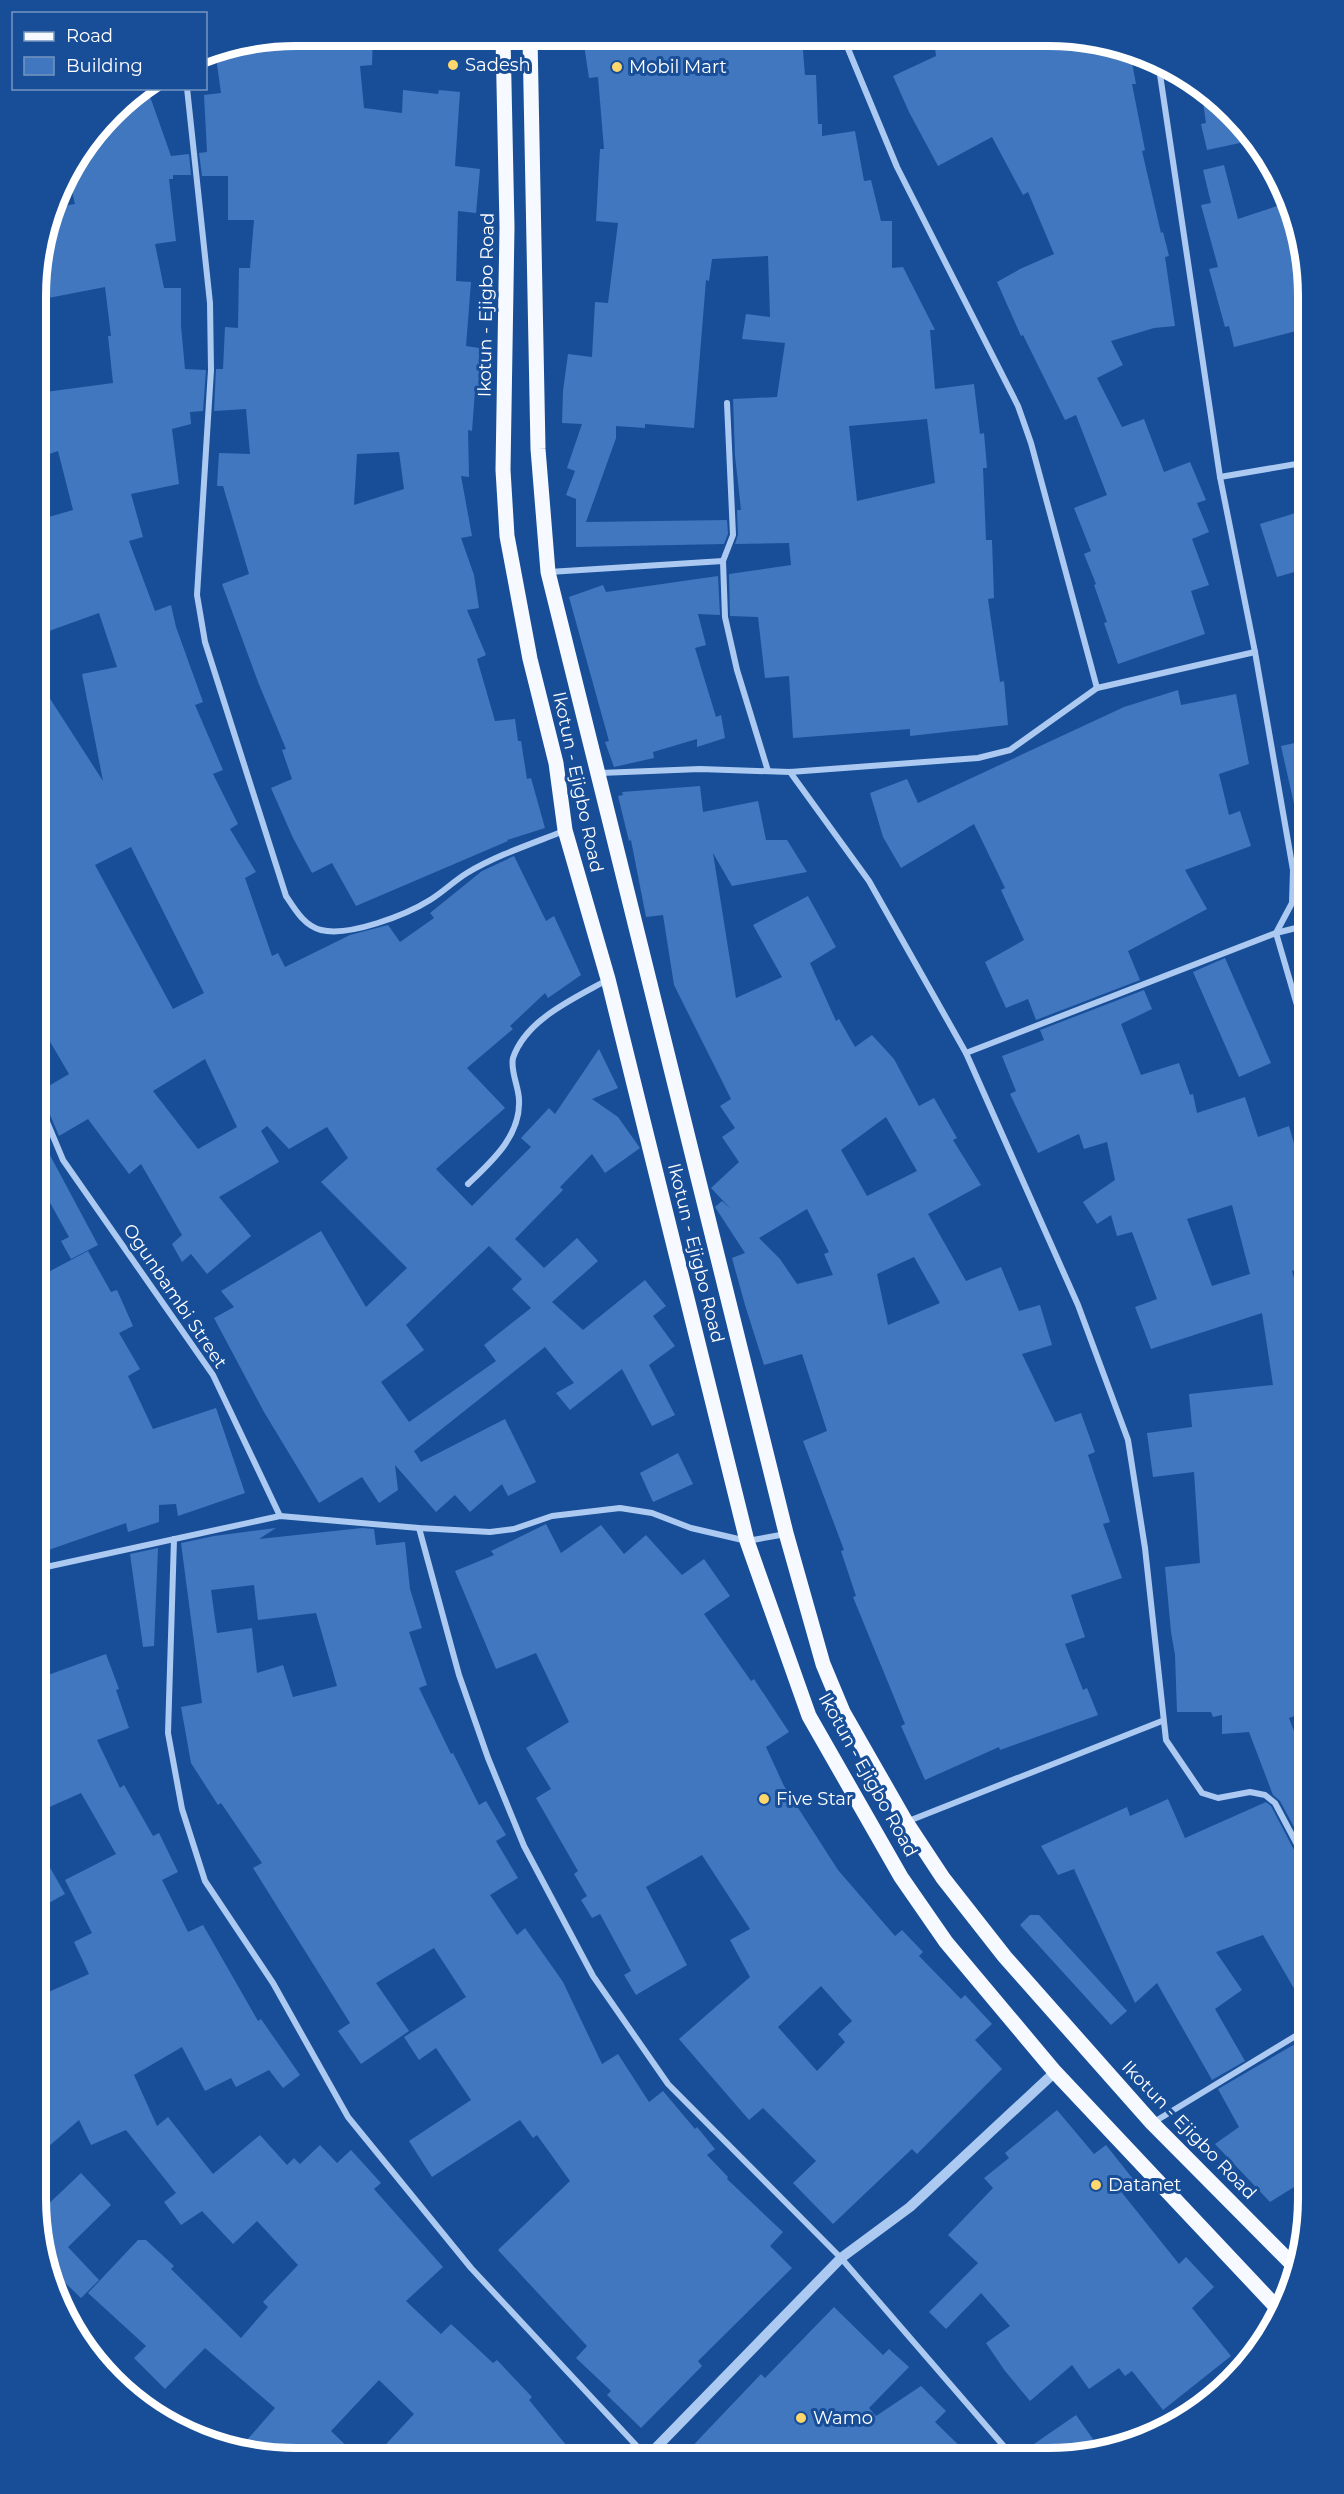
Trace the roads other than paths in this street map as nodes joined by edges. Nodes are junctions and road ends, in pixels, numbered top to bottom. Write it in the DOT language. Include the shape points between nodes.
graph roads {
  1 [pos="503,46"];
  2 [pos="530,46"];
  3 [pos="847,46"];
  4 [pos="1160,73"];
  5 [pos="187,90"];
  6 [pos="727,403"];
  7 [pos="1298,464"];
  8 [pos="1220,477"];
  9 [pos="723,561"];
  10 [pos="548,572"];
  11 [pos="1255,652"];
  12 [pos="1097,688"];
  13 [pos="768,771"];
  14 [pos="790,772"];
  15 [pos="597,773"];
  16 [pos="565,830"];
  17 [pos="1298,928"];
  18 [pos="1276,933"];
  19 [pos="608,979"];
  20 [pos="1298,1009"];
  21 [pos="966,1053"];
  22 [pos="46,1119"];
  23 [pos="468,1184"];
  24 [pos="280,1516"];
  25 [pos="419,1528"];
  26 [pos="786,1533"];
  27 [pos="174,1539"];
  28 [pos="747,1541"];
  29 [pos="46,1567"];
  30 [pos="1162,1721"];
  31 [pos="906,1822"];
  32 [pos="1298,1846"];
  33 [pos="1298,2034"];
  34 [pos="1055,2072"];
  35 [pos="1152,2123"];
  36 [pos="841,2259"];
  37 [pos="1289,2261"];
  38 [pos="1274,2304"];
  39 [pos="639,2448"];
  40 [pos="656,2448"];
  41 [pos="1005,2448"];
  1 -- 16 [label="main road, Ikotun - Ejigbo Road" via="507,226 503,470 507,536 556,763"];
  2 -- 10 [label="main road, Ikotun - Ejigbo Road" via="538,449"];
  3 -- 12 [label="street" via="897,167 1018,406"];
  4 -- 8 [label="street"];
  5 -- 16 [label="street" via="210,303 211,370 197,595 205,642 286,896 300,917 320,930 350,930 395,917 430,900 490,860"];
  6 -- 9 [label="street" via="732,535"];
  7 -- 8 [label="street"];
  8 -- 11 [label="street"];
  9 -- 10 [label="street"];
  9 -- 13 [label="street" via="725,617"];
  10 -- 15 [label="main road, Ikotun - Ejigbo Road"];
  11 -- 12 [label="street"];
  11 -- 18 [label="street" via="1293,870 1292,903"];
  12 -- 14 [label="street" via="1010,750 978,758"];
  13 -- 14 [label="street"];
  13 -- 15 [label="street"];
  14 -- 21 [label="street" via="869,881"];
  15 -- 26 [label="main road, Ikotun - Ejigbo Road"];
  16 -- 19 [label="main road, Ikotun - Ejigbo Road"];
  17 -- 18 [label="street"];
  18 -- 20 [label="street"];
  18 -- 21 [label="street"];
  19 -- 23 [label="street" via="545,1015 525,1039 513,1060 519,1100 516,1122 500,1153"];
  19 -- 28 [label="main road, Ikotun - Ejigbo Road"];
  21 -- 30 [label="street" via="1078,1305 1128,1440 1145,1548"];
  22 -- 24 [label="street, Ogunbambi Street" via="63,1160 213,1375"];
  24 -- 25 [label="street"];
  24 -- 27 [label="street"];
  25 -- 28 [label="street" via="490,1532 514,1529 552,1516 620,1508 652,1513 691,1528"];
  25 -- 36 [label="street" via="459,1675 488,1758 524,1846 593,1976 668,2084"];
  26 -- 28 [label="street"];
  26 -- 31 [label="main road, Ikotun - Ejigbo Road" via="827,1673 843,1712"];
  27 -- 29 [label="street"];
  27 -- 39 [label="street" via="168,1733 182,1809 205,1881 273,1983 348,2117 471,2268"];
  28 -- 34 [label="main road, Ikotun - Ejigbo Road" via="809,1716 901,1877 945,1942"];
  30 -- 31 [label="street"];
  30 -- 32 [label="street" via="1166,1740 1202,1793 1218,1798 1250,1792 1265,1795 1275,1803"];
  31 -- 35 [label="main road, Ikotun - Ejigbo Road" via="943,1878 1005,1957"];
  33 -- 35 [label="street"];
  34 -- 36 [label="street" via="910,2207"];
  34 -- 38 [label="main road, Ikotun - Ejigbo Road"];
  35 -- 37 [label="main road, Ikotun - Ejigbo Road"];
  36 -- 40 [label="street"];
  36 -- 41 [label="street"];
}
